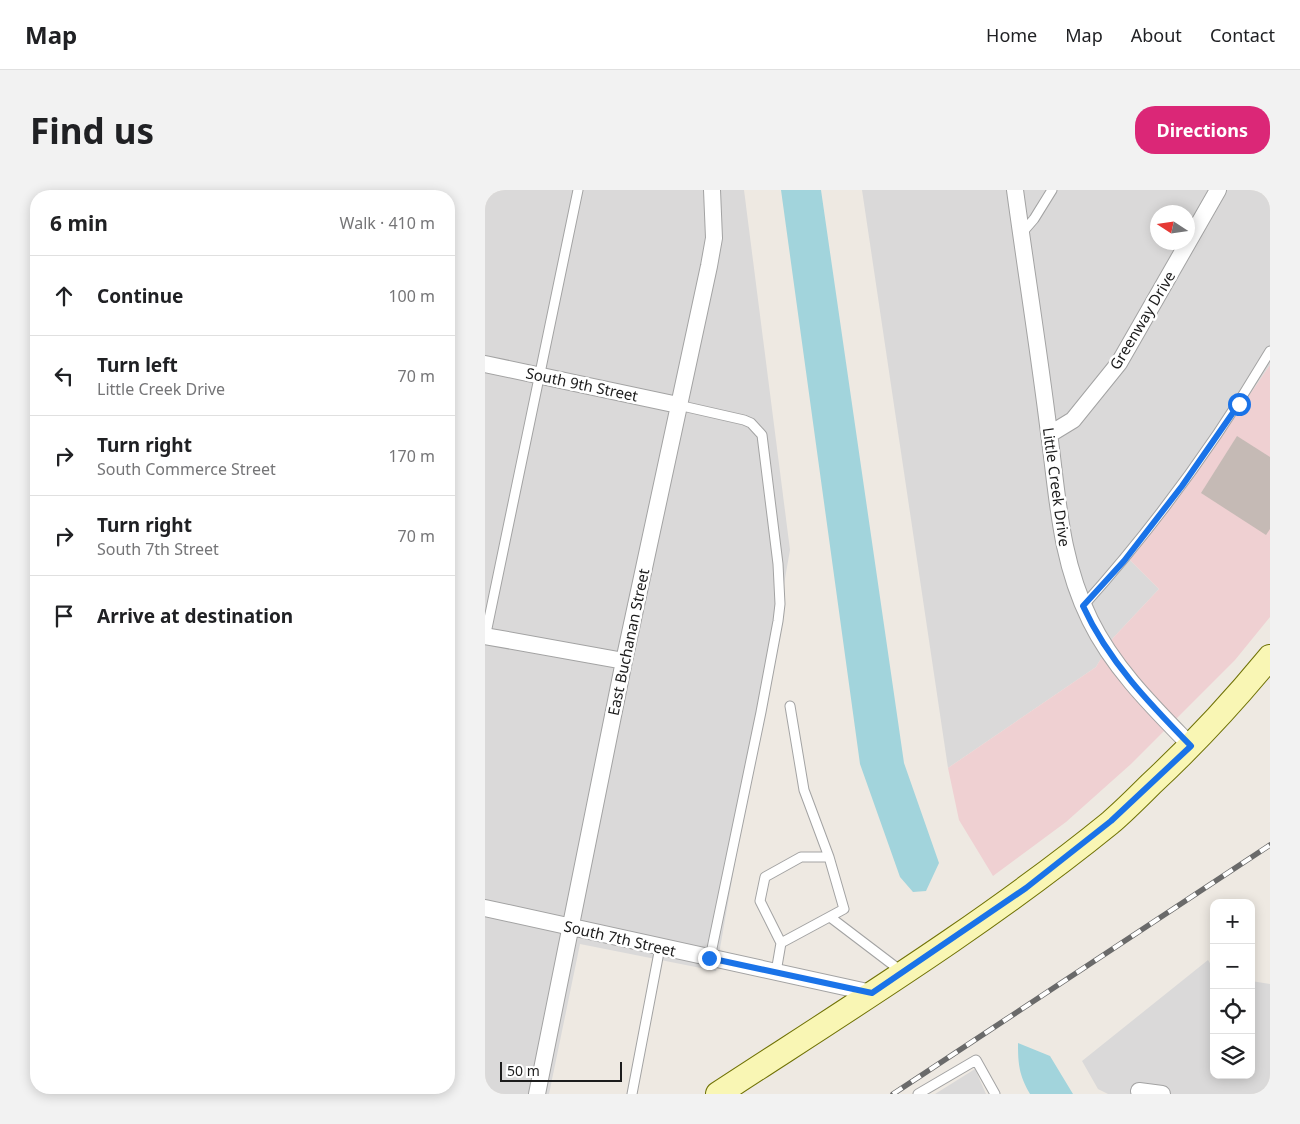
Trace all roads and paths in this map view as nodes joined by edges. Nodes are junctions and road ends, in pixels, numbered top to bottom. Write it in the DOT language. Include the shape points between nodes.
graph roads {
  1 [pos="578,190"];
  2 [pos="712,190"];
  3 [pos="1015,190"];
  4 [pos="1052,190"];
  5 [pos="1218,190"];
  6 [pos="1021,235"];
  7 [pos="1270,351"];
  8 [pos="485,364"];
  9 [pos="540,375"];
  10 [pos="678,405"];
  11 [pos="1049,434"];
  12 [pos="1083,606"];
  13 [pos="485,637"];
  14 [pos="1270,657"];
  15 [pos="624,661"];
  16 [pos="790,706"];
  17 [pos="1191,746"];
  18 [pos="829,857"];
  19 [pos="485,908"];
  20 [pos="830,917"];
  21 [pos="569,926"];
  22 [pos="781,943"];
  23 [pos="660,947"];
  24 [pos="709,958"];
  25 [pos="776,972"];
  26 [pos="903,972"];
  27 [pos="872,993"];
  28 [pos="1139,1091"];
  29 [pos="537,1094"];
  30 [pos="632,1094"];
  31 [pos="718,1094"];
  32 [pos="917,1094"];
  33 [pos="995,1094"];
  34 [pos="1162,1094"];
  1 -- 9 [label="lane"];
  2 -- 10 [label="street, East Buchanan Street" via="713,238 709,266"];
  3 -- 6 [label="street, Little Creek Drive"];
  4 -- 6 [label="lane"];
  5 -- 11 [label="street, Greenway Drive" via="1119,363 1073,420"];
  6 -- 11 [label="street, Little Creek Drive"];
  7 -- 12 [label="lane" via="1239,404 1182,486 1124,561"];
  8 -- 9 [label="street, South 9th Street"];
  9 -- 10 [label="street, South 9th Street"];
  9 -- 13 [label="lane"];
  10 -- 15 [label="street, East Buchanan Street"];
  10 -- 24 [label="lane" via="744,420 762,435 778,564 778,621"];
  11 -- 12 [label="street, Little Creek Drive" via="1064,546"];
  12 -- 17 [label="street, Little Creek Drive" via="1102,642 1131,682"];
  13 -- 15 [label="street"];
  14 -- 17 [label="main road"];
  15 -- 21 [label="street, East Buchanan Street"];
  16 -- 18 [label="lane" via="804,790"];
  17 -- 26 [label="main road" via="1111,821 1057,864"];
  18 -- 20 [label="lane" via="844,910"];
  18 -- 22 [label="lane" via="801,857 765,878 760,901"];
  19 -- 21 [label="street, South 7th Street"];
  20 -- 22 [label="lane"];
  20 -- 26 [label="lane"];
  21 -- 23 [label="street, South 7th Street"];
  21 -- 29 [label="street, East Buchanan Street"];
  22 -- 25 [label="lane"];
  23 -- 24 [label="street, South 7th Street"];
  23 -- 30 [label="lane"];
  24 -- 25 [label="street, South 7th Street"];
  25 -- 27 [label="street, South 7th Street"];
  26 -- 27 [label="main road"];
  27 -- 31 [label="main road"];
  28 -- 34 [label="street"];
  32 -- 33 [label="lane" via="976,1060"];
}
